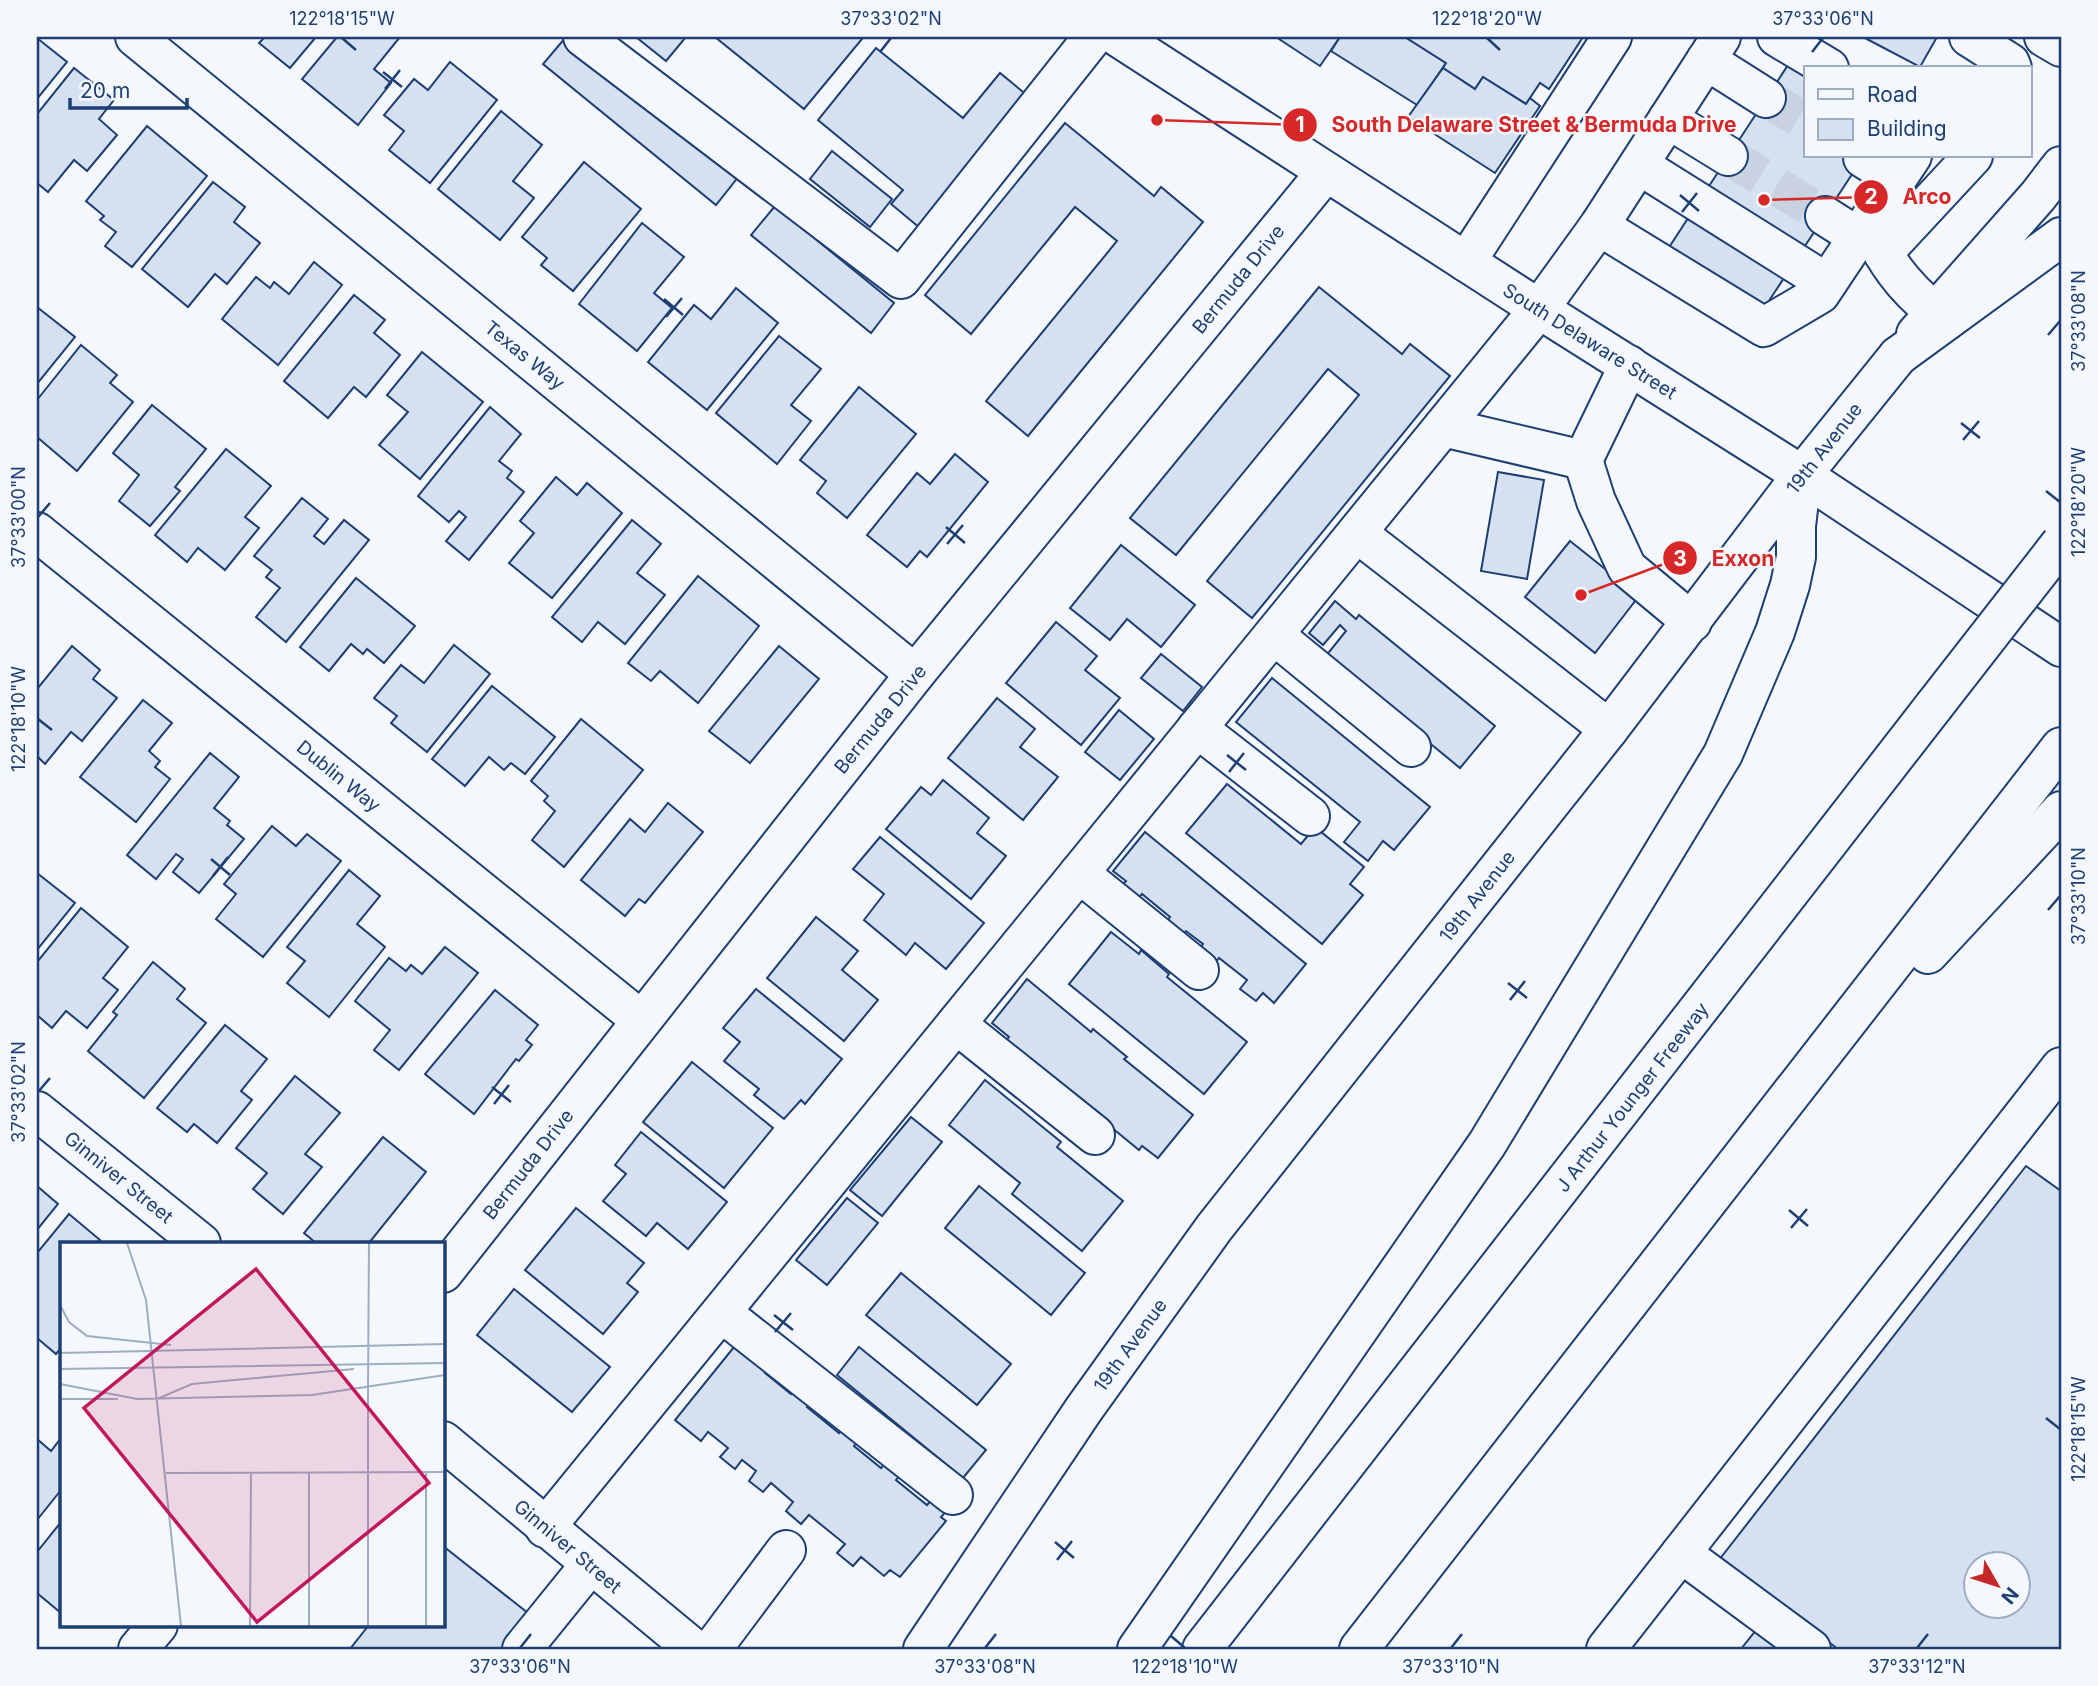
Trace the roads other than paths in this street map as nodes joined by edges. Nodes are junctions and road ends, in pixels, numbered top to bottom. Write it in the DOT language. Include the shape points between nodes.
graph roads {
  1 [pos="135,37"];
  2 [pos="583,37"];
  3 [pos="1093,37"];
  4 [pos="1118,37"];
  5 [pos="1612,37"];
  6 [pos="1777,37"];
  7 [pos="1969,37"];
  8 [pos="2045,37"];
  9 [pos="2061,47"];
  10 [pos="1713,48"];
  11 [pos="1826,66"];
  12 [pos="2011,66"];
  13 [pos="1766,98"];
  14 [pos="1668,119"];
  15 [pos="1728,156"];
  16 [pos="1863,158"];
  17 [pos="1970,158"];
  18 [pos="1639,165"];
  19 [pos="2061,166"];
  20 [pos="1904,167"];
  21 [pos="1326,172"];
  22 [pos="1825,216"];
  23 [pos="1599,226"];
  24 [pos="1870,236"];
  25 [pos="2061,237"];
  26 [pos="1466,262"];
  27 [pos="1828,284"];
  28 [pos="1539,309"];
  29 [pos="1941,316"];
  30 [pos="1629,365"];
  31 [pos="1443,427"];
  32 [pos="1583,460"];
  33 [pos="1802,475"];
  34 [pos="37,532"];
  35 [pos="1357,533"];
  36 [pos="2061,543"];
  37 [pos="1692,622"];
  38 [pos="1274,635"];
  39 [pos="2061,646"];
  40 [pos="915,674"];
  41 [pos="1197,728"];
  42 [pos="1609,729"];
  43 [pos="1411,747"];
  44 [pos="2051,761"];
  45 [pos="2061,811"];
  46 [pos="1310,816"];
  47 [pos="1079,873"];
  48 [pos="1199,970"];
  49 [pos="641,1020"];
  50 [pos="956,1024"];
  51 [pos="2054,1092"];
  52 [pos="37,1111"];
  53 [pos="1095,1135"];
  54 [pos="1754,1139"];
  55 [pos="200,1242"];
  56 [pos="444,1272"];
  57 [pos="722,1312"];
  58 [pos="444,1442"];
  59 [pos="953,1495"];
  60 [pos="545,1528"];
  61 [pos="786,1550"];
  62 [pos="1681,1553"];
  63 [pos="590,1565"];
  64 [pos="157,1626"];
  65 [pos="138,1649"];
  66 [pos="522,1649"];
  67 [pos="694,1649"];
  68 [pos="712,1649"];
  69 [pos="923,1649"];
  70 [pos="1137,1649"];
  71 [pos="1202,1649"];
  72 [pos="1359,1649"];
  73 [pos="1606,1649"];
  74 [pos="1811,1649"];
  1 -- 40 [label="main road, Texas Way"];
  2 -- 3 [label="main road" via="901,279"];
  4 -- 21 [label="main road, South Delaware Street"];
  5 -- 26 [label="main road"];
  6 -- 11 [label="main road"];
  7 -- 12 [label="main road"];
  8 -- 9 [label="main road"];
  10 -- 13 [label="main road"];
  10 -- 14 [label="main road"];
  14 -- 15 [label="main road"];
  14 -- 18 [label="main road"];
  16 -- 20 [label="main road"];
  17 -- 24 [label="main road"];
  18 -- 23 [label="main road"];
  18 -- 27 [label="main road"];
  19 -- 29 [label="main road"];
  20 -- 24 [label="main road"];
  21 -- 26 [label="main road, South Delaware Street"];
  21 -- 40 [label="main road, Bermuda Drive"];
  22 -- 24 [label="main road"];
  23 -- 27 [label="main road" via="1764,327"];
  23 -- 28 [label="main road"];
  24 -- 27 [label="main road"];
  24 -- 29 [label="main road" via="1902,279"];
  25 -- 29 [label="main road"];
  26 -- 28 [label="main road, South Delaware Street"];
  28 -- 30 [label="main road, South Delaware Street"];
  28 -- 31 [label="main road"];
  29 -- 33 [label="main road, 19th Avenue" via="1898,356"];
  30 -- 32 [label="main road"];
  30 -- 33 [label="main road, South Delaware Street"];
  31 -- 32 [label="main road"];
  31 -- 35 [label="main road"];
  32 -- 37 [label="main road" via="1627,568"];
  33 -- 37 [label="main road, 19th Avenue"];
  33 -- 39 [label="main road, South Delaware Street"];
  33 -- 70 [label="main road" via="1790,585 1723,754 1487,1144"];
  34 -- 49 [label="main road, Dublin Way"];
  35 -- 38 [label="main road"];
  35 -- 42 [label="main road"];
  36 -- 71 [label="main road, J Arthur Younger Freeway, bridge"];
  37 -- 42 [label="main road, 19th Avenue"];
  38 -- 41 [label="main road"];
  38 -- 43 [label="main road"];
  40 -- 49 [label="main road, Bermuda Drive"];
  41 -- 46 [label="main road"];
  41 -- 47 [label="main road"];
  42 -- 69 [label="main road, 19th Avenue" via="1214,1228 1084,1409"];
  44 -- 54 [label="main road"];
  45 -- 54 [label="main road"];
  47 -- 48 [label="main road"];
  47 -- 50 [label="main road"];
  49 -- 56 [label="main road, Bermuda Drive"];
  50 -- 53 [label="main road"];
  50 -- 57 [label="main road"];
  51 -- 62 [label="main road"];
  52 -- 55 [label="main road, Ginniver Street"];
  54 -- 72 [label="main road"];
  57 -- 59 [label="main road"];
  57 -- 60 [label="main road"];
  58 -- 60 [label="main road, Ginniver Street"];
  60 -- 63 [label="main road, Ginniver Street"];
  61 -- 68 [label="main road"];
  62 -- 73 [label="main road"];
  62 -- 74 [label="main road"];
  63 -- 66 [label="main road"];
  63 -- 67 [label="main road, Ginniver Street"];
  64 -- 65 [label="main road"];
}
